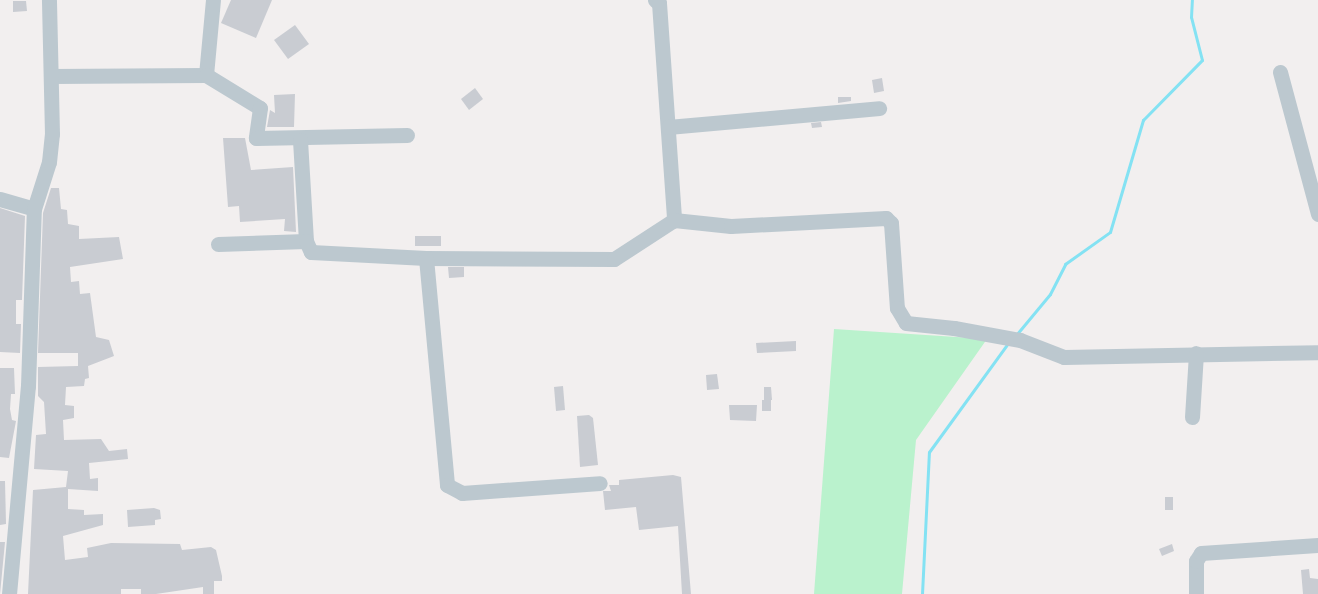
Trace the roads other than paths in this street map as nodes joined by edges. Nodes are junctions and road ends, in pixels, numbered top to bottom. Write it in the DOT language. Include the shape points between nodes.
graph roads {
  1 [pos="49,0"];
  2 [pos="213,0"];
  3 [pos="655,0"];
  4 [pos="1280,72"];
  5 [pos="51,76"];
  6 [pos="206,76"];
  7 [pos="879,108"];
  8 [pos="668,127"];
  9 [pos="407,135"];
  10 [pos="300,140"];
  11 [pos="0,199"];
  12 [pos="34,209"];
  13 [pos="1318,214"];
  14 [pos="674,220"];
  15 [pos="306,241"];
  16 [pos="218,244"];
  17 [pos="426,258"];
  18 [pos="1318,352"];
  19 [pos="1196,353"];
  20 [pos="1192,417"];
  21 [pos="600,483"];
  22 [pos="1318,545"];
  23 [pos="9,594"];
  24 [pos="1196,594"];
  1 -- 5 [label="street"];
  2 -- 6 [label="street"];
  3 -- 8 [label="street" via="659,3"];
  4 -- 13 [label="street"];
  5 -- 6 [label="street"];
  5 -- 12 [label="street" via="49,162"];
  6 -- 10 [label="street" via="260,108 256,138"];
  7 -- 8 [label="street"];
  8 -- 14 [label="street"];
  9 -- 10 [label="street"];
  10 -- 15 [label="street"];
  11 -- 12 [label="street"];
  12 -- 23 [label="street" via="28,386"];
  14 -- 17 [label="street" via="614,259"];
  14 -- 19 [label="street" via="731,226 886,218 891,223 897,308 906,324 1020,340 1064,357"];
  15 -- 16 [label="street"];
  15 -- 17 [label="street" via="311,252"];
  17 -- 21 [label="street" via="446,486 462,493"];
  18 -- 19 [label="street"];
  19 -- 20 [label="street"];
  22 -- 24 [label="street" via="1201,553 1196,561"];
}
